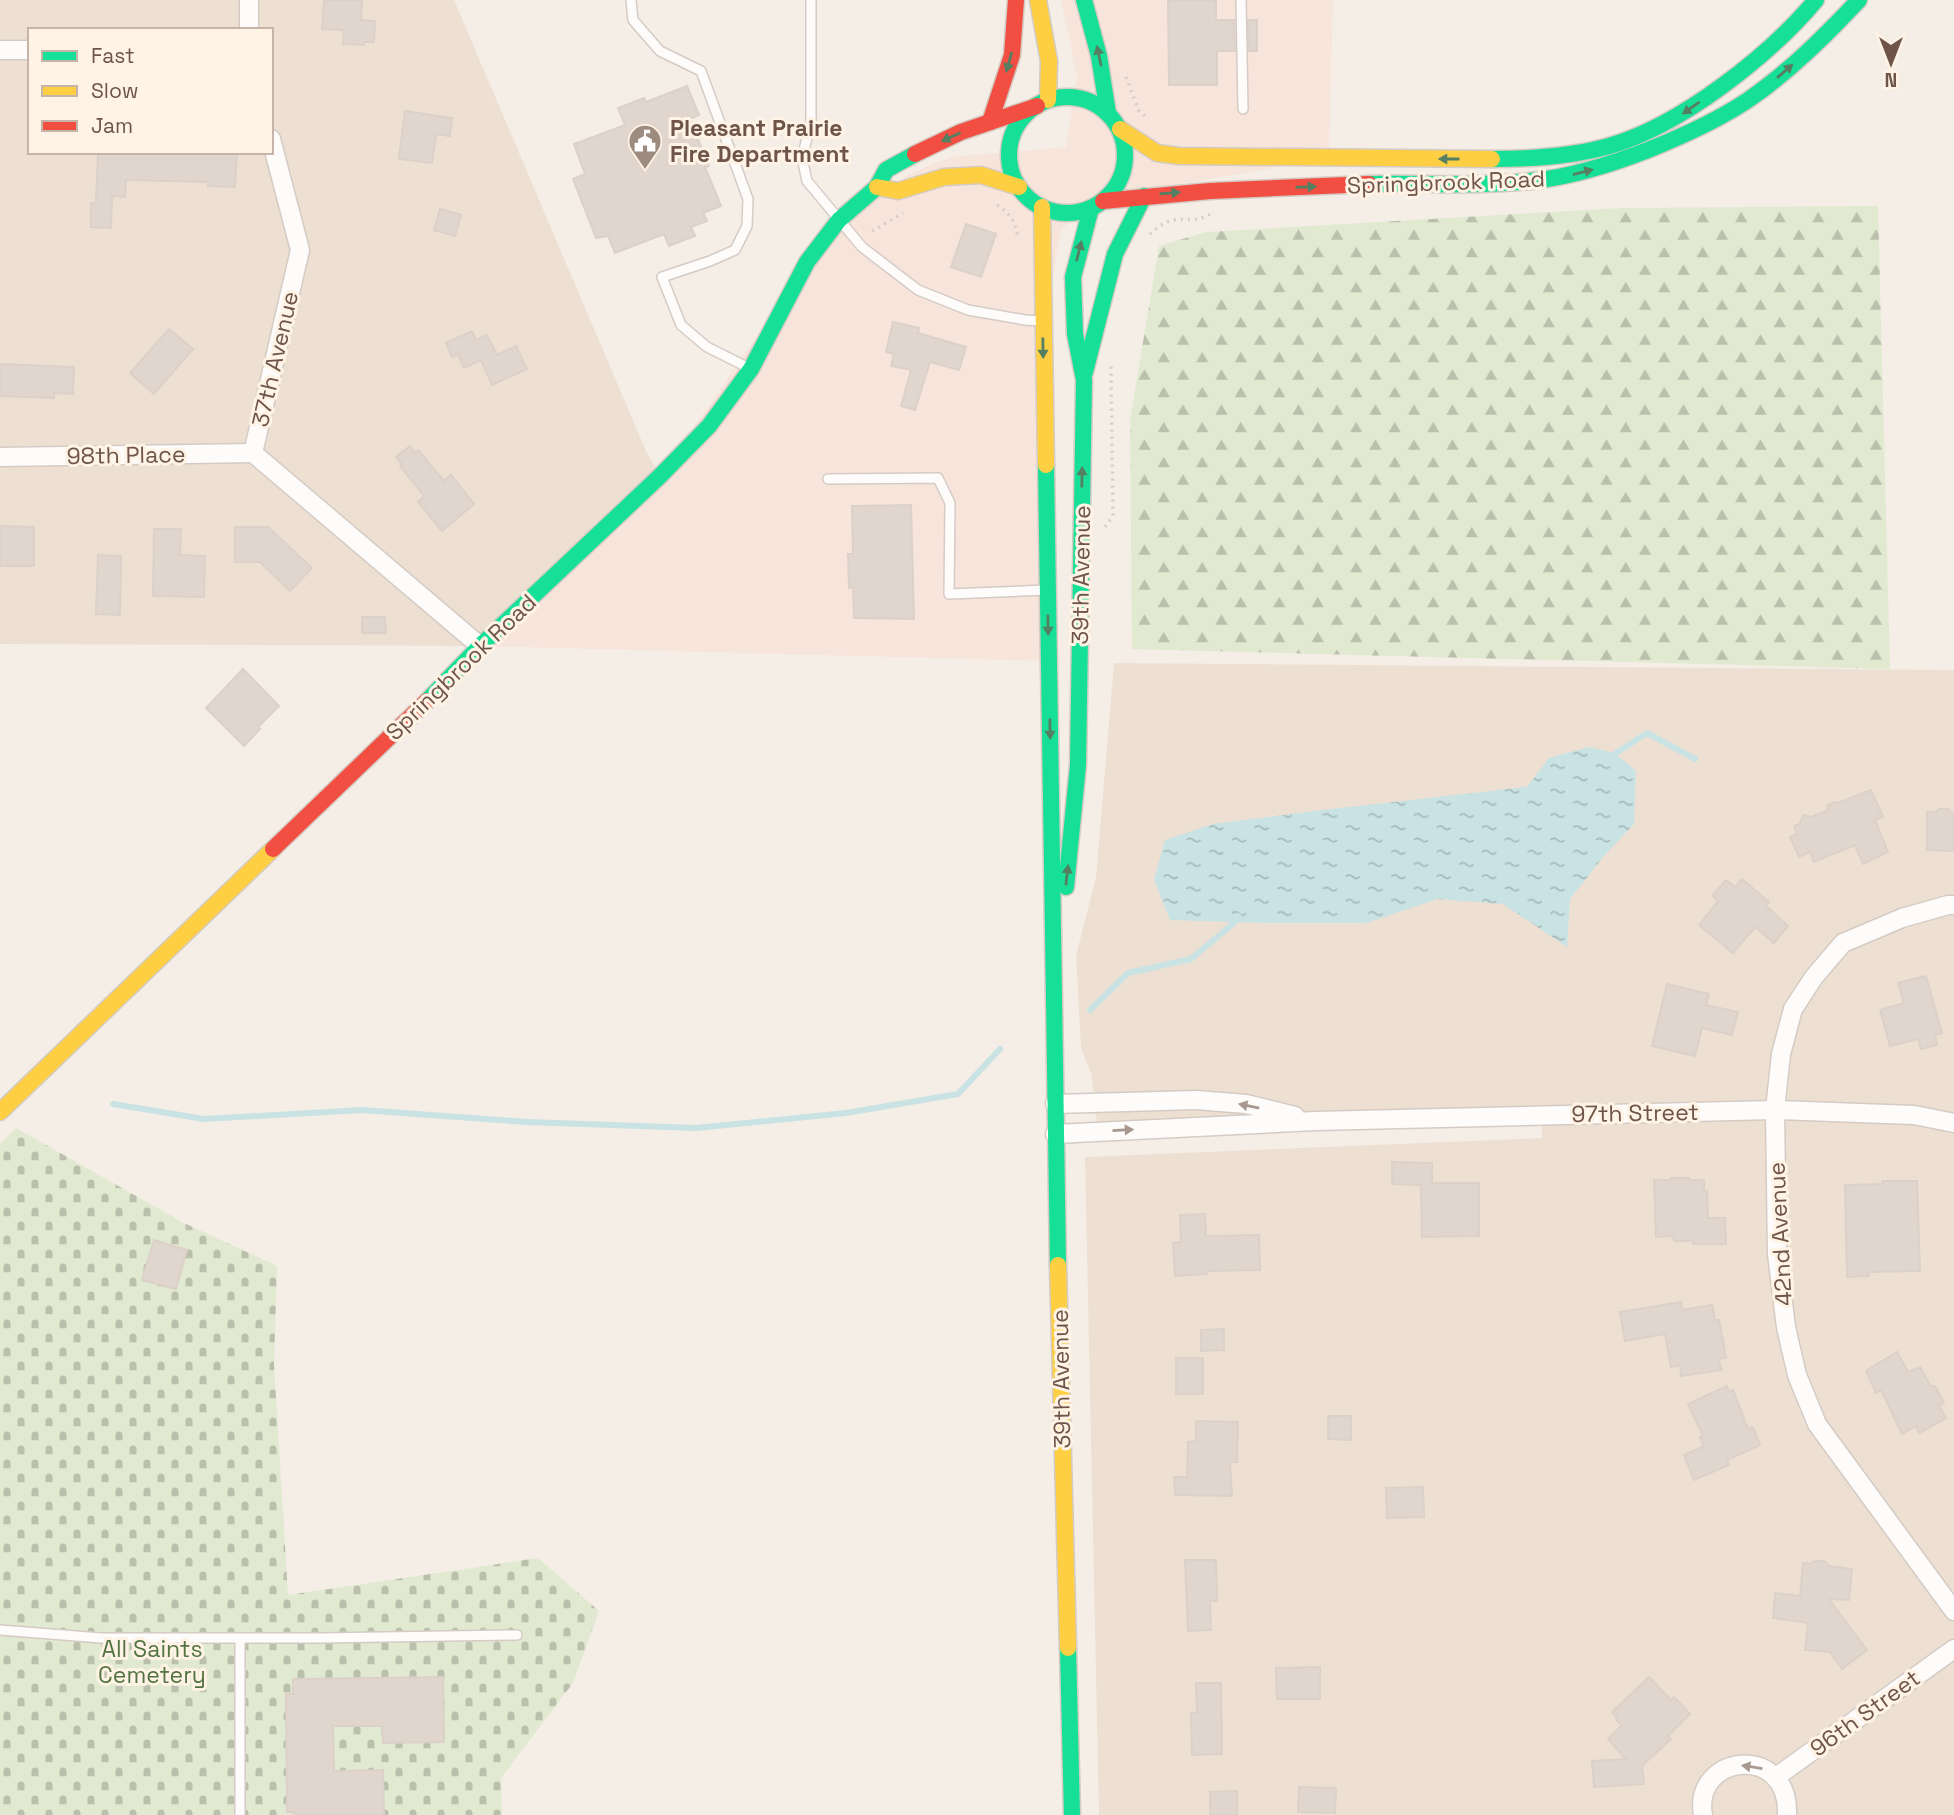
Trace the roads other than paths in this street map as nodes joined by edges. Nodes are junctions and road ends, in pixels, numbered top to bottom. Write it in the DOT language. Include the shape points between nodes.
graph roads {
  1 [pos="249,0"];
  2 [pos="631,0"];
  3 [pos="810,0"];
  4 [pos="1016,0"];
  5 [pos="1038,0"];
  6 [pos="1084,0"];
  7 [pos="1241,0"];
  8 [pos="1816,0"];
  9 [pos="1859,0"];
  10 [pos="249,28"];
  11 [pos="0,50"];
  12 [pos="28,50"];
  13 [pos="1043,103"];
  14 [pos="1243,109"];
  15 [pos="1108,113"];
  16 [pos="990,122"];
  17 [pos="1120,129"];
  18 [pos="273,147"];
  19 [pos="877,187"];
  20 [pos="1019,187"];
  21 [pos="1144,196"];
  22 [pos="1097,204"];
  23 [pos="1042,206"];
  24 [pos="839,220"];
  25 [pos="1043,321"];
  26 [pos="751,369"];
  27 [pos="1084,380"];
  28 [pos="253,453"];
  29 [pos="0,457"];
  30 [pos="828,479"];
  31 [pos="1048,590"];
  32 [pos="480,646"];
  33 [pos="1954,905"];
  34 [pos="1053,942"];
  35 [pos="1055,1104"];
  36 [pos="1775,1110"];
  37 [pos="0,1112"];
  38 [pos="1316,1121"];
  39 [pos="1954,1123"];
  40 [pos="1055,1133"];
  41 [pos="1954,1611"];
  42 [pos="0,1630"];
  43 [pos="517,1635"];
  44 [pos="240,1638"];
  45 [pos="1954,1649"];
  46 [pos="1776,1777"];
  47 [pos="240,1815"];
  48 [pos="1072,1815"];
  49 [pos="1703,1815"];
  50 [pos="1787,1815"];
  1 -- 10 [label="street"];
  2 -- 26 [label="lane" via="633,20 660,51 701,71 748,199 747,226 735,250 662,278 681,325 707,347"];
  3 -- 24 [label="lane" via="811,122 802,158 807,181"];
  4 -- 16 [label="main road, one-way" via="1012,55"];
  5 -- 13 [label="main road" via="1049,61"];
  15 -- 6 [label="main road, one-way" via="1100,56"];
  7 -- 14 [label="lane"];
  8 -- 17 [label="main road, Springbrook Road, one-way" via="1768,51 1679,116 1641,135 1576,154 1517,159 1179,156 1157,153"];
  21 -- 9 [label="main road, Springbrook Road, one-way" via="1516,182 1585,172 1728,113 1786,71"];
  11 -- 12 [label="street"];
  13 -- 15 [label="main road" via="1073,97"];
  13 -- 16 [label="main road, Springbrook Road"];
  13 -- 20 [label="main road" via="1023,118 1013,134 1011,170"];
  15 -- 17 [label="main road"];
  16 -- 19 [label="main road, Springbrook Road, one-way" via="886,170"];
  17 -- 22 [label="main road" via="1124,168 1117,186"];
  18 -- 28 [label="street, 37th Avenue" via="300,250"];
  19 -- 20 [label="main road" via="898,191 944,177 981,175"];
  19 -- 24 [label="main road, Springbrook Road"];
  20 -- 23 [label="main road"];
  21 -- 22 [label="main road, Springbrook Road"];
  21 -- 27 [label="main road" via="1115,254"];
  22 -- 23 [label="main road" via="1066,213"];
  27 -- 22 [label="main road, 39th Avenue, one-way" via="1075,334 1073,278"];
  23 -- 25 [label="main road, 39th Avenue"];
  24 -- 25 [label="lane" via="862,247 918,290 968,310"];
  24 -- 26 [label="main road, Springbrook Road" via="807,262"];
  25 -- 31 [label="main road, 39th Avenue, one-way"];
  26 -- 32 [label="main road, Springbrook Road" via="709,426"];
  34 -- 27 [label="main road, 39th Avenue, one-way" via="1064,903 1078,765"];
  28 -- 29 [label="street, 98th Place"];
  28 -- 32 [label="street, 37th Avenue"];
  30 -- 31 [label="lane" via="938,478 950,503 949,594"];
  31 -- 34 [label="main road, 39th Avenue, one-way"];
  32 -- 37 [label="main road, Springbrook Road"];
  33 -- 36 [label="street, 42nd Avenue" via="1902,918 1843,943 1793,1009 1781,1054"];
  34 -- 35 [label="main road, 39th Avenue"];
  38 -- 35 [label="street, 97th Street, one-way" via="1246,1104 1196,1100"];
  35 -- 40 [label="main road, 39th Avenue"];
  36 -- 38 [label="street, 97th Street"];
  36 -- 39 [label="street, 97th Street" via="1914,1115"];
  36 -- 41 [label="street, 42nd Avenue" via="1777,1254 1797,1376 1817,1424"];
  40 -- 38 [label="street, 97th Street, one-way"];
  40 -- 48 [label="main road, 39th Avenue"];
  42 -- 44 [label="lane" via="101,1638"];
  43 -- 44 [label="lane"];
  44 -- 47 [label="lane"];
  45 -- 46 [label="street, 96th Street"];
  46 -- 49 [label="street, one-way" via="1750,1764 1722,1770 1704,1792"];
  46 -- 50 [label="street" via="1784,1788"];
}
